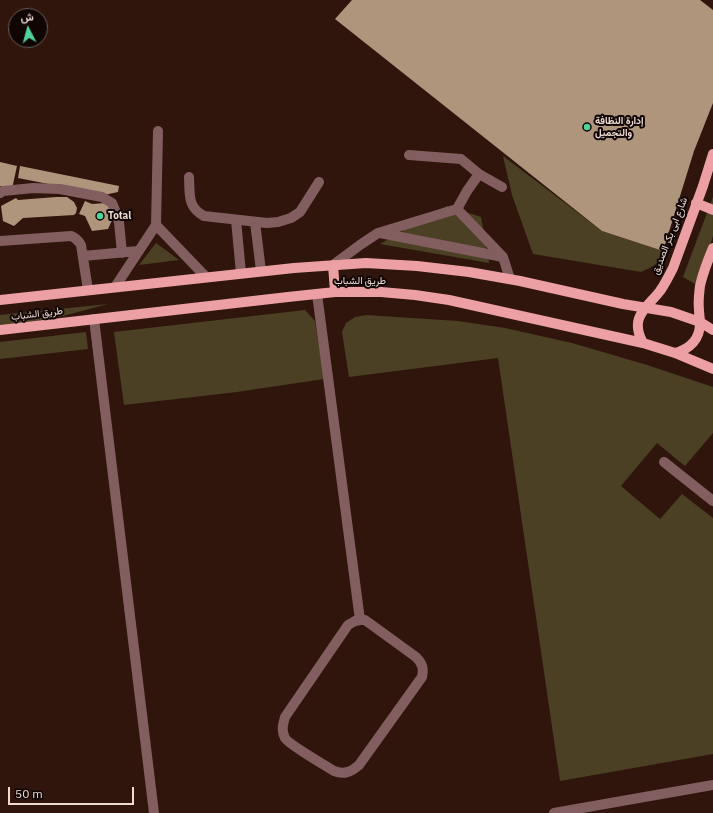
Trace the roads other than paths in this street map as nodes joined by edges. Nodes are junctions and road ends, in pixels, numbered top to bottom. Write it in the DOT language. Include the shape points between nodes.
graph roads {
  1 [pos="158,131"];
  2 [pos="713,154"];
  3 [pos="409,155"];
  4 [pos="479,174"];
  5 [pos="188,177"];
  6 [pos="319,182"];
  7 [pos="502,187"];
  8 [pos="0,193"];
  9 [pos="696,203"];
  10 [pos="457,209"];
  11 [pos="713,210"];
  12 [pos="236,220"];
  13 [pos="255,222"];
  14 [pos="156,225"];
  15 [pos="378,233"];
  16 [pos="0,241"];
  17 [pos="713,248"];
  18 [pos="138,251"];
  19 [pos="122,253"];
  20 [pos="83,256"];
  21 [pos="503,257"];
  22 [pos="333,265"];
  23 [pos="261,271"];
  24 [pos="241,273"];
  25 [pos="206,277"];
  26 [pos="510,279"];
  27 [pos="115,287"];
  28 [pos="88,290"];
  29 [pos="335,292"];
  30 [pos="317,294"];
  31 [pos="0,300"];
  32 [pos="644,308"];
  33 [pos="94,319"];
  34 [pos="700,322"];
  35 [pos="0,330"];
  36 [pos="713,330"];
  37 [pos="643,343"];
  38 [pos="675,353"];
  39 [pos="713,369"];
  40 [pos="664,462"];
  41 [pos="713,501"];
  42 [pos="360,620"];
  43 [pos="713,785"];
  44 [pos="154,813"];
  45 [pos="554,813"];
  1 -- 14 [label="street"];
  2 -- 9 [label="main road, شارع ابى بكر الصديق"];
  3 -- 4 [label="street" via="461,159"];
  4 -- 7 [label="street"];
  4 -- 10 [label="street"];
  5 -- 12 [label="street" via="191,203 197,212 204,216"];
  6 -- 13 [label="street" via="300,212 291,218 278,222"];
  8 -- 19 [label="street" via="53,188 102,197 112,203 117,215"];
  9 -- 11 [label="main road"];
  9 -- 32 [label="main road, شارع ابى بكر الصديق" via="668,279"];
  10 -- 15 [label="street"];
  10 -- 21 [label="street"];
  12 -- 13 [label="street"];
  12 -- 24 [label="street"];
  13 -- 23 [label="street"];
  14 -- 18 [label="street"];
  14 -- 25 [label="street"];
  15 -- 21 [label="street"];
  15 -- 22 [label="street"];
  16 -- 20 [label="street" via="71,236 79,241"];
  17 -- 34 [label="main road" via="700,286"];
  18 -- 19 [label="street"];
  18 -- 27 [label="street"];
  19 -- 20 [label="street"];
  20 -- 28 [label="street"];
  21 -- 26 [label="street"];
  22 -- 23 [label="main road, طريق الشباب"];
  22 -- 26 [label="main road, طريق الشباب" via="366,263 417,266"];
  22 -- 29 [label="main road"];
  23 -- 24 [label="main road, طريق الشباب"];
  24 -- 25 [label="main road, طريق الشباب"];
  25 -- 27 [label="main road, طريق الشباب"];
  26 -- 32 [label="main road, طريق الشباب"];
  27 -- 28 [label="main road, طريق الشباب"];
  28 -- 31 [label="main road, طريق الشباب"];
  29 -- 30 [label="main road, طريق الشباب"];
  29 -- 37 [label="main road, طريق الشباب" via="381,292 449,300"];
  30 -- 33 [label="main road, طريق الشباب"];
  30 -- 42 [label="street"];
  32 -- 34 [label="main road, طريق الشباب" via="671,312"];
  32 -- 37 [label="main road, شارع ابى بكر الصديق" via="638,322"];
  33 -- 35 [label="main road, طريق الشباب"];
  33 -- 44 [label="street"];
  34 -- 36 [label="main road, طريق الشباب"];
  34 -- 38 [label="main road" via="694,343"];
  37 -- 38 [label="main road, طريق الشباب"];
  38 -- 39 [label="main road, طريق الشباب"];
  40 -- 41 [label="street"];
  42 -- 42 [label="street" via="348,625 285,717 283,724 286,740 334,771 342,773 354,770 359,765 422,677 423,671 416,657 365,620"];
  43 -- 45 [label="street"];
}
